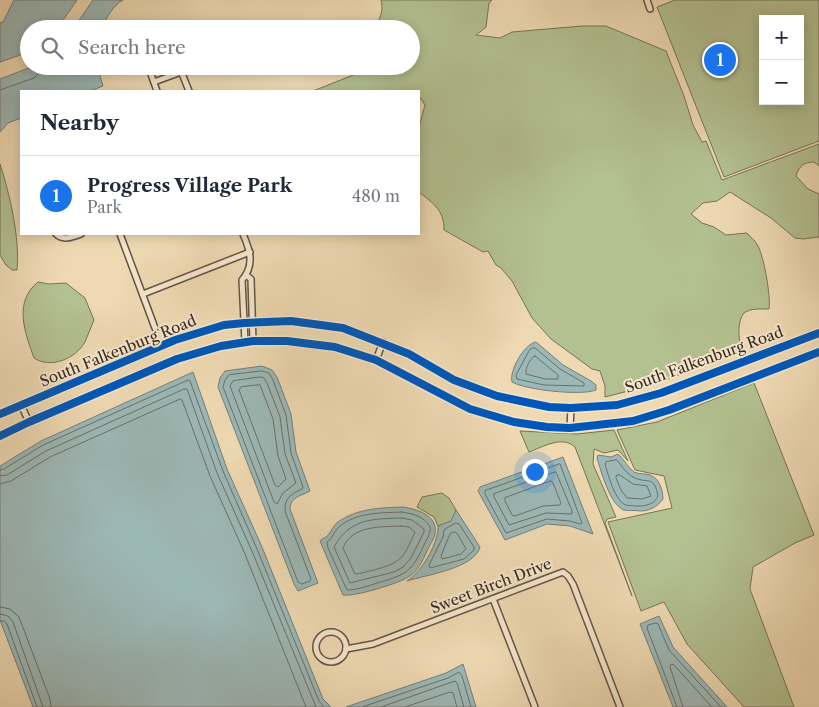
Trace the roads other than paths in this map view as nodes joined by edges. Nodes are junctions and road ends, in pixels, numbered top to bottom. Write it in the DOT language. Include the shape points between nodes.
graph roads {
  1 [pos="647,0"];
  2 [pos="650,9"];
  3 [pos="151,75"];
  4 [pos="173,75"];
  5 [pos="182,75"];
  6 [pos="154,82"];
  7 [pos="157,90"];
  8 [pos="189,90"];
  9 [pos="57,235"];
  10 [pos="78,235"];
  11 [pos="120,235"];
  12 [pos="243,235"];
  13 [pos="250,252"];
  14 [pos="246,275"];
  15 [pos="251,291"];
  16 [pos="242,292"];
  17 [pos="142,294"];
  18 [pos="252,322"];
  19 [pos="244,323"];
  20 [pos="155,328"];
  21 [pos="819,333"];
  22 [pos="253,341"];
  23 [pos="244,342"];
  24 [pos="383,342"];
  25 [pos="819,352"];
  26 [pos="376,360"];
  27 [pos="21,405"];
  28 [pos="571,408"];
  29 [pos="0,414"];
  30 [pos="28,422"];
  31 [pos="570,428"];
  32 [pos="0,436"];
  33 [pos="493,599"];
  34 [pos="346,649"];
  35 [pos="535,707"];
  36 [pos="620,707"];
  1 -- 2 [label="street"];
  3 -- 6 [label="street"];
  4 -- 6 [label="street"];
  5 -- 8 [label="street"];
  6 -- 7 [label="street"];
  9 -- 10 [label="street" via="70,238"];
  11 -- 17 [label="street"];
  12 -- 13 [label="street"];
  13 -- 14 [label="street" via="251,264"];
  13 -- 17 [label="street"];
  14 -- 15 [label="street" via="251,279"];
  14 -- 16 [label="street" via="242,280"];
  15 -- 16 [label="street"];
  15 -- 18 [label="street"];
  16 -- 19 [label="street"];
  17 -- 20 [label="street"];
  18 -- 19 [label="street, South Falkenburg Road"];
  18 -- 22 [label="street"];
  18 -- 24 [label="street, South Falkenburg Road" via="291,321 343,328"];
  19 -- 23 [label="street"];
  19 -- 27 [label="street, South Falkenburg Road" via="224,325 175,340"];
  21 -- 28 [label="street, South Falkenburg Road" via="661,393 617,405"];
  22 -- 23 [label="street, South Falkenburg Road"];
  22 -- 26 [label="street, South Falkenburg Road" via="335,347"];
  23 -- 30 [label="street, South Falkenburg Road" via="177,359"];
  24 -- 26 [label="street"];
  24 -- 28 [label="street, South Falkenburg Road" via="454,380 496,396"];
  25 -- 31 [label="street, South Falkenburg Road" via="633,421"];
  26 -- 31 [label="street, South Falkenburg Road" via="470,409 514,422"];
  27 -- 29 [label="street, South Falkenburg Road"];
  27 -- 30 [label="street"];
  28 -- 31 [label="street"];
  30 -- 32 [label="street, South Falkenburg Road"];
  33 -- 34 [label="street, Sweet Birch Drive" via="373,644"];
  33 -- 35 [label="street"];
  33 -- 36 [label="street, Sweet Birch Drive" via="563,572 568,576"];
  34 -- 34 [label="street" via="337,661 327,662 318,656 316,646 323,634 332,632 344,640"];
}
